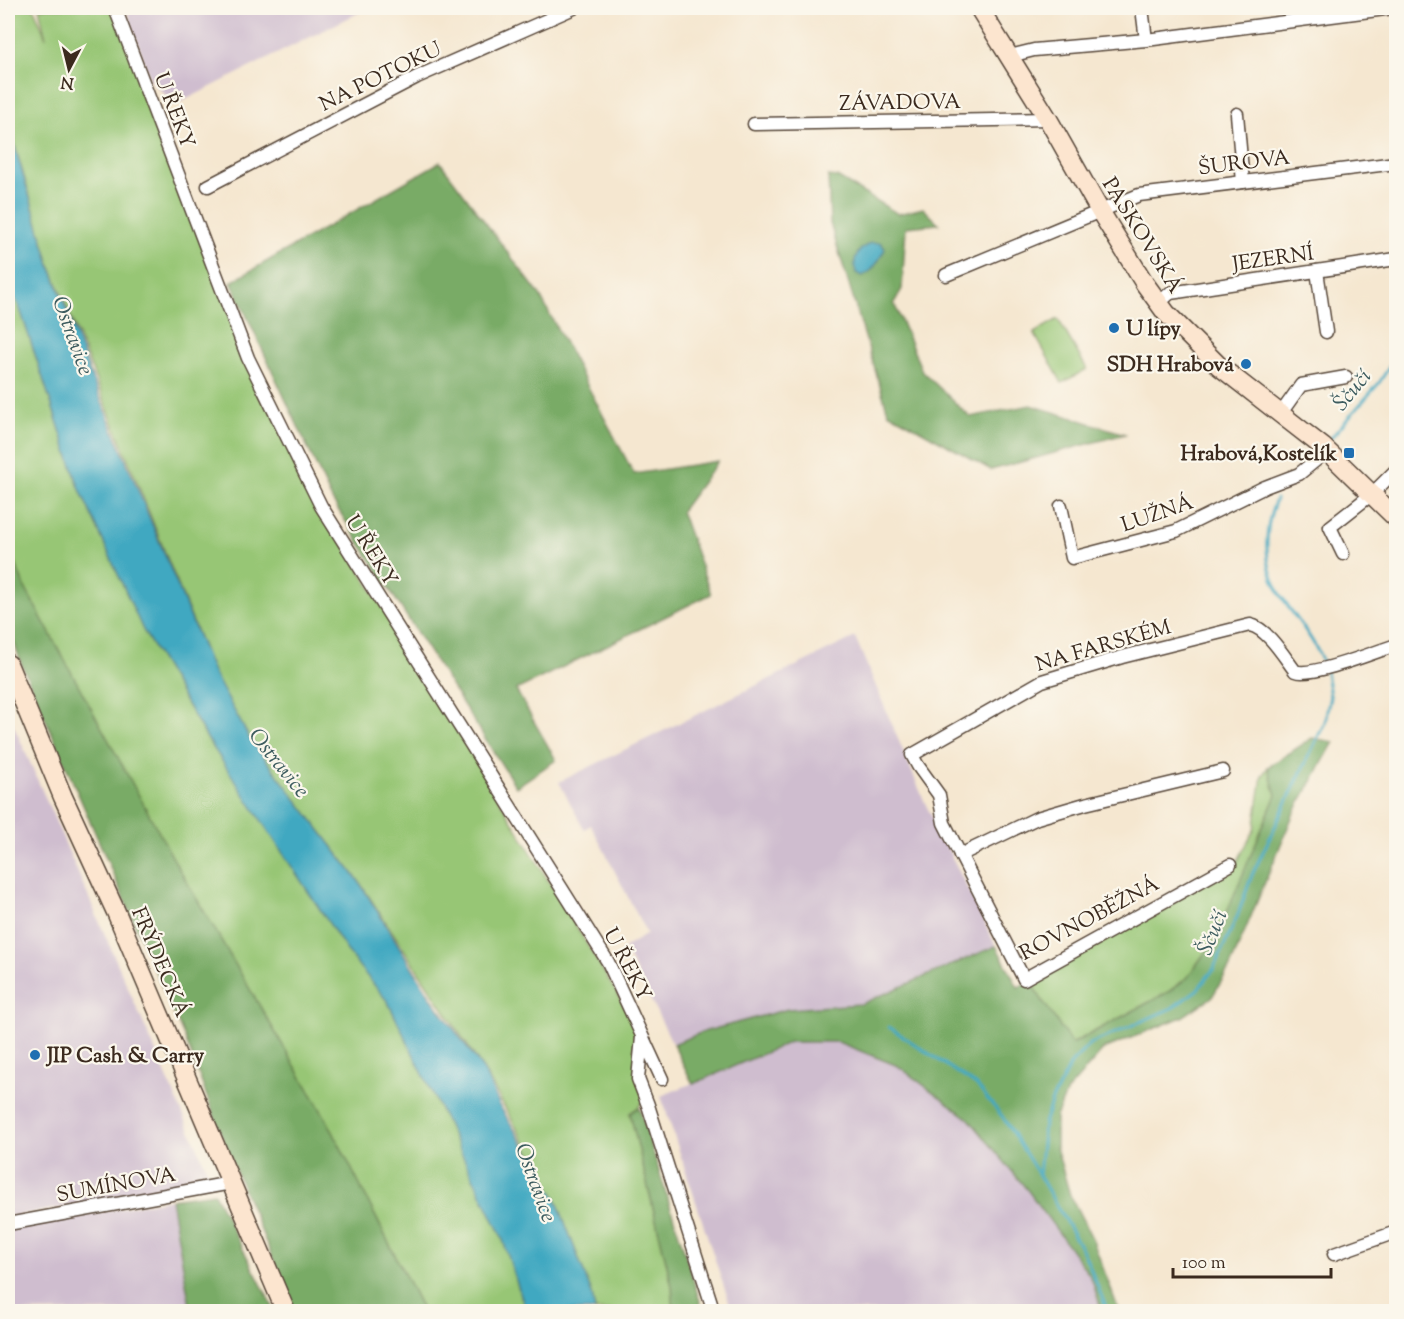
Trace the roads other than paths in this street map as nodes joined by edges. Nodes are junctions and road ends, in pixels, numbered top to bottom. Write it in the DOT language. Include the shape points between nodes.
graph roads {
  1 [pos="115,8"];
  2 [pos="574,8"];
  3 [pos="980,8"];
  4 [pos="1142,8"];
  5 [pos="1393,8"];
  6 [pos="1315,13"];
  7 [pos="1146,40"];
  8 [pos="1010,56"];
  9 [pos="1237,114"];
  10 [pos="1048,119"];
  11 [pos="754,124"];
  12 [pos="1396,163"];
  13 [pos="1243,182"];
  14 [pos="208,186"];
  15 [pos="1100,211"];
  16 [pos="1396,260"];
  17 [pos="1317,271"];
  18 [pos="946,275"];
  19 [pos="1158,304"];
  20 [pos="1326,332"];
  21 [pos="1346,377"];
  22 [pos="1281,413"];
  23 [pos="1327,451"];
  24 [pos="1396,470"];
  25 [pos="1372,494"];
  26 [pos="1060,506"];
  27 [pos="1396,518"];
  28 [pos="1343,554"];
  29 [pos="1396,645"];
  30 [pos="8,664"];
  31 [pos="1223,771"];
  32 [pos="960,855"];
  33 [pos="1230,865"];
  34 [pos="642,1035"];
  35 [pos="662,1079"];
  36 [pos="231,1183"];
  37 [pos="8,1224"];
  38 [pos="1396,1232"];
  39 [pos="1334,1254"];
  40 [pos="286,1311"];
  41 [pos="714,1311"];
  1 -- 34 [label="street, U ŘEKY" via="248,358 321,506 608,962"];
  2 -- 14 [label="street, NA POTOKU" via="417,77"];
  3 -- 8 [label="main road, PASKOVSKÁ"];
  4 -- 7 [label="street"];
  5 -- 6 [label="street"];
  6 -- 7 [label="street"];
  7 -- 8 [label="street" via="1034,50"];
  8 -- 10 [label="main road, PASKOVSKÁ"];
  9 -- 13 [label="street"];
  10 -- 11 [label="street, ZÁVADOVA"];
  10 -- 15 [label="main road, PASKOVSKÁ"];
  12 -- 13 [label="street, ŠUROVA"];
  13 -- 15 [label="street, ŠUROVA" via="1139,195"];
  15 -- 18 [label="street"];
  15 -- 19 [label="main road, PASKOVSKÁ"];
  16 -- 17 [label="street, JEZERNÍ"];
  17 -- 19 [label="street, JEZERNÍ" via="1170,293"];
  17 -- 20 [label="street"];
  19 -- 22 [label="main road, PASKOVSKÁ" via="1210,358"];
  21 -- 22 [label="street" via="1301,385"];
  22 -- 23 [label="main road, PASKOVSKÁ"];
  23 -- 25 [label="main road, PASKOVSKÁ"];
  23 -- 26 [label="street, LUŽNÁ" via="1299,474 1176,531 1072,558"];
  24 -- 25 [label="street"];
  25 -- 27 [label="main road, PASKOVSKÁ"];
  25 -- 28 [label="street" via="1330,527"];
  29 -- 32 [label="street, NA FARSKÉM" via="1302,674 1295,671 1264,632 1250,625 1042,681 912,755 939,795 944,823"];
  30 -- 36 [label="main road, FRÝDECKÁ"];
  31 -- 32 [label="street" via="1036,818"];
  32 -- 33 [label="street, ROVNOBĚŽNÁ" via="1024,979"];
  34 -- 35 [label="street, U ŘEKY"];
  34 -- 41 [label="street" via="638,1079"];
  36 -- 37 [label="street, SUMÍNOVA"];
  36 -- 40 [label="main road, FRÝDECKÁ"];
  38 -- 39 [label="street"];
}
